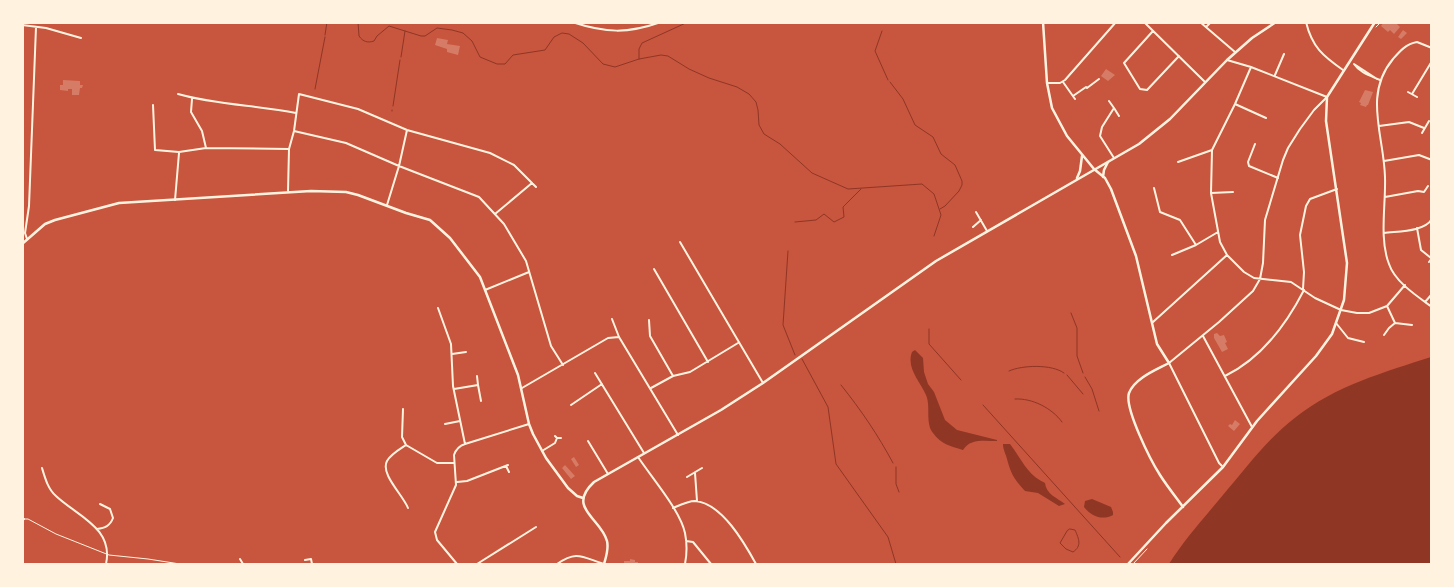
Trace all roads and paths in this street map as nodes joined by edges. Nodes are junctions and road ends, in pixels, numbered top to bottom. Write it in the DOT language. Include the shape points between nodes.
graph roads {
  1 [pos="572,22"];
  2 [pos="661,22"];
  3 [pos="1043,22"];
  4 [pos="1116,22"];
  5 [pos="1144,22"];
  6 [pos="1200,22"];
  7 [pos="1211,22"];
  8 [pos="1276,22"];
  9 [pos="1306,22"];
  10 [pos="1375,22"];
  11 [pos="1381,22"];
  12 [pos="22,25"];
  13 [pos="36,27"];
  14 [pos="1206,27"];
  15 [pos="1375,28"];
  16 [pos="1153,31"];
  17 [pos="81,38"];
  18 [pos="1432,48"];
  19 [pos="1236,53"];
  20 [pos="1284,54"];
  21 [pos="1178,56"];
  22 [pos="1227,60"];
  23 [pos="1349,61"];
  24 [pos="1432,61"];
  25 [pos="1251,67"];
  26 [pos="1344,70"];
  27 [pos="1275,76"];
  28 [pos="1099,79"];
  29 [pos="1380,80"];
  30 [pos="1063,82"];
  31 [pos="1205,82"];
  32 [pos="1047,83"];
  33 [pos="1408,92"];
  34 [pos="178,94"];
  35 [pos="1412,94"];
  36 [pos="1327,97"];
  37 [pos="1417,97"];
  38 [pos="192,99"];
  39 [pos="1109,101"];
  40 [pos="1235,104"];
  41 [pos="153,105"];
  42 [pos="1114,108"];
  43 [pos="296,113"];
  44 [pos="1119,116"];
  45 [pos="1266,118"];
  46 [pos="1428,121"];
  47 [pos="1379,126"];
  48 [pos="1424,128"];
  49 [pos="407,130"];
  50 [pos="294,131"];
  51 [pos="1422,133"];
  52 [pos="1253,145"];
  53 [pos="206,148"];
  54 [pos="289,149"];
  55 [pos="1212,150"];
  56 [pos="179,152"];
  57 [pos="1082,154"];
  58 [pos="1114,158"];
  59 [pos="1432,160"];
  60 [pos="1109,161"];
  61 [pos="1384,161"];
  62 [pos="1178,162"];
  63 [pos="399,166"];
  64 [pos="1094,169"];
  65 [pos="1104,177"];
  66 [pos="1078,178"];
  67 [pos="1278,178"];
  68 [pos="532,183"];
  69 [pos="1428,186"];
  70 [pos="536,187"];
  71 [pos="1154,188"];
  72 [pos="1337,189"];
  73 [pos="288,192"];
  74 [pos="1233,192"];
  75 [pos="1424,192"];
  76 [pos="1211,193"];
  77 [pos="1385,196"];
  78 [pos="1422,196"];
  79 [pos="175,200"];
  80 [pos="387,206"];
  81 [pos="976,212"];
  82 [pos="495,214"];
  83 [pos="981,220"];
  84 [pos="1432,220"];
  85 [pos="973,227"];
  86 [pos="1417,228"];
  87 [pos="987,231"];
  88 [pos="1218,232"];
  89 [pos="1384,233"];
  90 [pos="27,239"];
  91 [pos="680,242"];
  92 [pos="22,244"];
  93 [pos="1196,245"];
  94 [pos="1172,255"];
  95 [pos="1227,255"];
  96 [pos="1431,258"];
  97 [pos="1428,262"];
  98 [pos="654,269"];
  99 [pos="530,272"];
  100 [pos="1260,279"];
  101 [pos="1405,285"];
  102 [pos="485,290"];
  103 [pos="1304,290"];
  104 [pos="1432,294"];
  105 [pos="1425,302"];
  106 [pos="1387,306"];
  107 [pos="1432,307"];
  108 [pos="438,308"];
  109 [pos="1341,310"];
  110 [pos="612,319"];
  111 [pos="649,320"];
  112 [pos="1153,322"];
  113 [pos="1336,323"];
  114 [pos="1395,323"];
  115 [pos="1412,325"];
  116 [pos="1384,335"];
  117 [pos="619,336"];
  118 [pos="1203,336"];
  119 [pos="1364,342"];
  120 [pos="738,343"];
  121 [pos="466,352"];
  122 [pos="452,354"];
  123 [pos="708,362"];
  124 [pos="1169,363"];
  125 [pos="563,365"];
  126 [pos="595,373"];
  127 [pos="477,376"];
  128 [pos="673,376"];
  129 [pos="1224,376"];
  130 [pos="763,383"];
  131 [pos="602,384"];
  132 [pos="478,385"];
  133 [pos="454,388"];
  134 [pos="522,388"];
  135 [pos="651,388"];
  136 [pos="482,401"];
  137 [pos="571,404"];
  138 [pos="403,409"];
  139 [pos="444,420"];
  140 [pos="460,420"];
  141 [pos="529,424"];
  142 [pos="1252,427"];
  143 [pos="678,435"];
  144 [pos="558,438"];
  145 [pos="588,441"];
  146 [pos="465,444"];
  147 [pos="406,445"];
  148 [pos="542,451"];
  149 [pos="644,453"];
  150 [pos="638,457"];
  151 [pos="454,463"];
  152 [pos="1223,467"];
  153 [pos="42,468"];
  154 [pos="702,468"];
  155 [pos="509,472"];
  156 [pos="695,473"];
  157 [pos="608,474"];
  158 [pos="688,477"];
  159 [pos="456,482"];
  160 [pos="583,498"];
  161 [pos="697,502"];
  162 [pos="100,504"];
  163 [pos="1183,507"];
  164 [pos="408,508"];
  165 [pos="673,508"];
  166 [pos="23,518"];
  167 [pos="536,527"];
  168 [pos="97,530"];
  169 [pos="686,541"];
  170 [pos="1150,546"];
  171 [pos="108,555"];
  172 [pos="240,559"];
  173 [pos="305,560"];
  174 [pos="106,564"];
  175 [pos="180,564"];
  176 [pos="243,564"];
  177 [pos="312,564"];
  178 [pos="457,564"];
  179 [pos="477,564"];
  180 [pos="557,564"];
  181 [pos="604,564"];
  182 [pos="685,564"];
  183 [pos="711,564"];
  184 [pos="756,564"];
  185 [pos="1128,564"];
  186 [pos="1133,564"];
  1 -- 2 [label="street" via="613,32"];
  3 -- 32 [label="street"];
  4 -- 30 [label="street"];
  5 -- 16 [label="street"];
  6 -- 14 [label="street"];
  7 -- 14 [label="street"];
  8 -- 19 [label="street"];
  9 -- 26 [label="street" via="1319,52"];
  10 -- 23 [label="street"];
  11 -- 15 [label="path"];
  12 -- 13 [label="street"];
  13 -- 17 [label="street"];
  13 -- 90 [label="street"];
  14 -- 19 [label="street"];
  16 -- 21 [label="street"];
  16 -- 21 [label="street" via="1124,63 1140,90 1147,90"];
  18 -- 29 [label="street" via="1417,42 1408,44 1388,65"];
  19 -- 22 [label="street"];
  20 -- 27 [label="street"];
  21 -- 31 [label="street"];
  22 -- 25 [label="street"];
  22 -- 31 [label="street"];
  23 -- 26 [label="street"];
  23 -- 29 [label="street"];
  24 -- 35 [label="street"];
  25 -- 27 [label="street"];
  25 -- 40 [label="street"];
  26 -- 36 [label="street"];
  27 -- 36 [label="street"];
  28 -- 30 [label="street" via="1074,97"];
  29 -- 47 [label="street" via="1376,103"];
  30 -- 32 [label="street"];
  31 -- 58 [label="street" via="1154,133"];
  32 -- 57 [label="street" via="1056,117"];
  33 -- 35 [label="street"];
  34 -- 38 [label="street"];
  35 -- 37 [label="street"];
  36 -- 67 [label="street" via="1293,138"];
  36 -- 72 [label="street" via="1326,121"];
  38 -- 43 [label="street"];
  38 -- 53 [label="street" via="191,112"];
  39 -- 42 [label="street"];
  40 -- 45 [label="street"];
  40 -- 55 [label="street"];
  41 -- 56 [label="street" via="154,150"];
  42 -- 44 [label="street"];
  42 -- 58 [label="street" via="1100,132"];
  43 -- 49 [label="street" via="299,94 358,109"];
  43 -- 50 [label="street"];
  46 -- 48 [label="street"];
  47 -- 48 [label="street" via="1409,122"];
  47 -- 61 [label="street"];
  48 -- 51 [label="street"];
  49 -- 63 [label="street"];
  49 -- 68 [label="street" via="490,153 514,165"];
  50 -- 54 [label="street"];
  50 -- 63 [label="street" via="346,143"];
  52 -- 67 [label="street" via="1249,166"];
  53 -- 54 [label="street"];
  53 -- 56 [label="street"];
  54 -- 73 [label="street"];
  55 -- 62 [label="street"];
  55 -- 76 [label="street"];
  56 -- 79 [label="street"];
  57 -- 64 [label="street"];
  57 -- 66 [label="street"];
  58 -- 60 [label="street"];
  59 -- 61 [label="street" via="1420,155"];
  60 -- 64 [label="street"];
  60 -- 65 [label="street"];
  61 -- 77 [label="street"];
  63 -- 80 [label="street"];
  63 -- 82 [label="street" via="479,197"];
  64 -- 65 [label="street"];
  64 -- 66 [label="street"];
  65 -- 112 [label="street" via="1136,256"];
  66 -- 87 [label="street"];
  67 -- 100 [label="street" via="1265,220"];
  68 -- 70 [label="street"];
  68 -- 82 [label="street"];
  69 -- 75 [label="street"];
  71 -- 93 [label="street" via="1160,212 1180,220"];
  72 -- 103 [label="street" via="1310,199 1306,206 1300,235"];
  72 -- 109 [label="street" via="1347,263"];
  73 -- 79 [label="street"];
  73 -- 80 [label="street" via="346,192"];
  74 -- 76 [label="street"];
  75 -- 77 [label="street"];
  75 -- 78 [label="street"];
  76 -- 88 [label="street"];
  77 -- 89 [label="street"];
  79 -- 90 [label="street" via="102,207 45,224"];
  80 -- 102 [label="street" via="435,223 474,269"];
  81 -- 83 [label="street"];
  82 -- 99 [label="street" via="504,224"];
  83 -- 85 [label="street"];
  83 -- 87 [label="street"];
  84 -- 86 [label="street"];
  86 -- 89 [label="street"];
  86 -- 96 [label="street" via="1420,247"];
  87 -- 130 [label="street" via="936,261"];
  88 -- 93 [label="street"];
  88 -- 95 [label="street"];
  89 -- 101 [label="street" via="1389,265"];
  90 -- 92 [label="street"];
  91 -- 120 [label="street"];
  93 -- 94 [label="street"];
  95 -- 100 [label="street" via="1244,272"];
  95 -- 112 [label="street"];
  96 -- 97 [label="street"];
  98 -- 123 [label="street"];
  99 -- 102 [label="street"];
  99 -- 125 [label="street" via="551,346"];
  100 -- 103 [label="street" via="1291,282"];
  100 -- 118 [label="street" via="1247,298"];
  101 -- 105 [label="street"];
  101 -- 106 [label="street"];
  102 -- 134 [label="street"];
  103 -- 109 [label="street"];
  103 -- 129 [label="street" via="1280,328 1246,363"];
  104 -- 105 [label="street"];
  105 -- 107 [label="street"];
  106 -- 109 [label="street" via="1364,314"];
  106 -- 114 [label="street"];
  108 -- 122 [label="street"];
  109 -- 113 [label="street"];
  110 -- 117 [label="street"];
  111 -- 128 [label="street" via="650,336"];
  112 -- 124 [label="street" via="1158,344"];
  113 -- 119 [label="street" via="1348,338"];
  113 -- 142 [label="street" via="1325,345"];
  114 -- 115 [label="street"];
  114 -- 116 [label="street"];
  117 -- 125 [label="street" via="608,338"];
  117 -- 135 [label="street"];
  118 -- 124 [label="street"];
  118 -- 129 [label="street"];
  120 -- 123 [label="street"];
  120 -- 130 [label="street"];
  121 -- 122 [label="street"];
  122 -- 133 [label="street"];
  123 -- 128 [label="street" via="690,372"];
  124 -- 152 [label="street"];
  124 -- 163 [label="street" via="1133,386 1128,401 1159,474"];
  125 -- 134 [label="street"];
  126 -- 131 [label="street"];
  127 -- 132 [label="street"];
  128 -- 135 [label="street"];
  129 -- 142 [label="street"];
  130 -- 143 [label="street"];
  131 -- 137 [label="street"];
  131 -- 149 [label="street"];
  132 -- 133 [label="street"];
  132 -- 136 [label="street"];
  133 -- 140 [label="street"];
  134 -- 141 [label="street"];
  135 -- 143 [label="street"];
  138 -- 147 [label="street" via="402,437"];
  139 -- 140 [label="street" via="445,425"];
  140 -- 146 [label="street"];
  141 -- 146 [label="street"];
  141 -- 148 [label="street"];
  142 -- 152 [label="street"];
  143 -- 149 [label="street"];
  144 -- 148 [label="street"];
  145 -- 157 [label="street"];
  146 -- 151 [label="street" via="455,451"];
  147 -- 151 [label="street" via="437,463"];
  147 -- 164 [label="street" via="389,458 386,469 407,501"];
  148 -- 160 [label="street" via="568,488"];
  149 -- 150 [label="street"];
  150 -- 157 [label="street"];
  150 -- 165 [label="street"];
  151 -- 159 [label="street"];
  152 -- 163 [label="street"];
  153 -- 168 [label="street" via="55,496"];
  154 -- 156 [label="street"];
  155 -- 159 [label="street" via="507,466 467,482"];
  156 -- 158 [label="street"];
  156 -- 161 [label="street"];
  157 -- 160 [label="street" via="590,486"];
  159 -- 178 [label="street" via="435,532 439,543"];
  160 -- 181 [label="street" via="584,508 607,541"];
  161 -- 165 [label="street"];
  161 -- 184 [label="street" via="710,506 728,521"];
  162 -- 168 [label="street" via="110,509 113,518 106,528"];
  163 -- 185 [label="street"];
  165 -- 169 [label="street"];
  166 -- 171 [label="lane"];
  167 -- 179 [label="street"];
  168 -- 171 [label="street"];
  169 -- 182 [label="street"];
  169 -- 183 [label="street" via="693,542"];
  170 -- 186 [label="path"];
  171 -- 174 [label="street"];
  171 -- 175 [label="lane"];
  172 -- 176 [label="street"];
  173 -- 177 [label="street" via="311,559"];
  180 -- 181 [label="street" via="574,555"];
}
